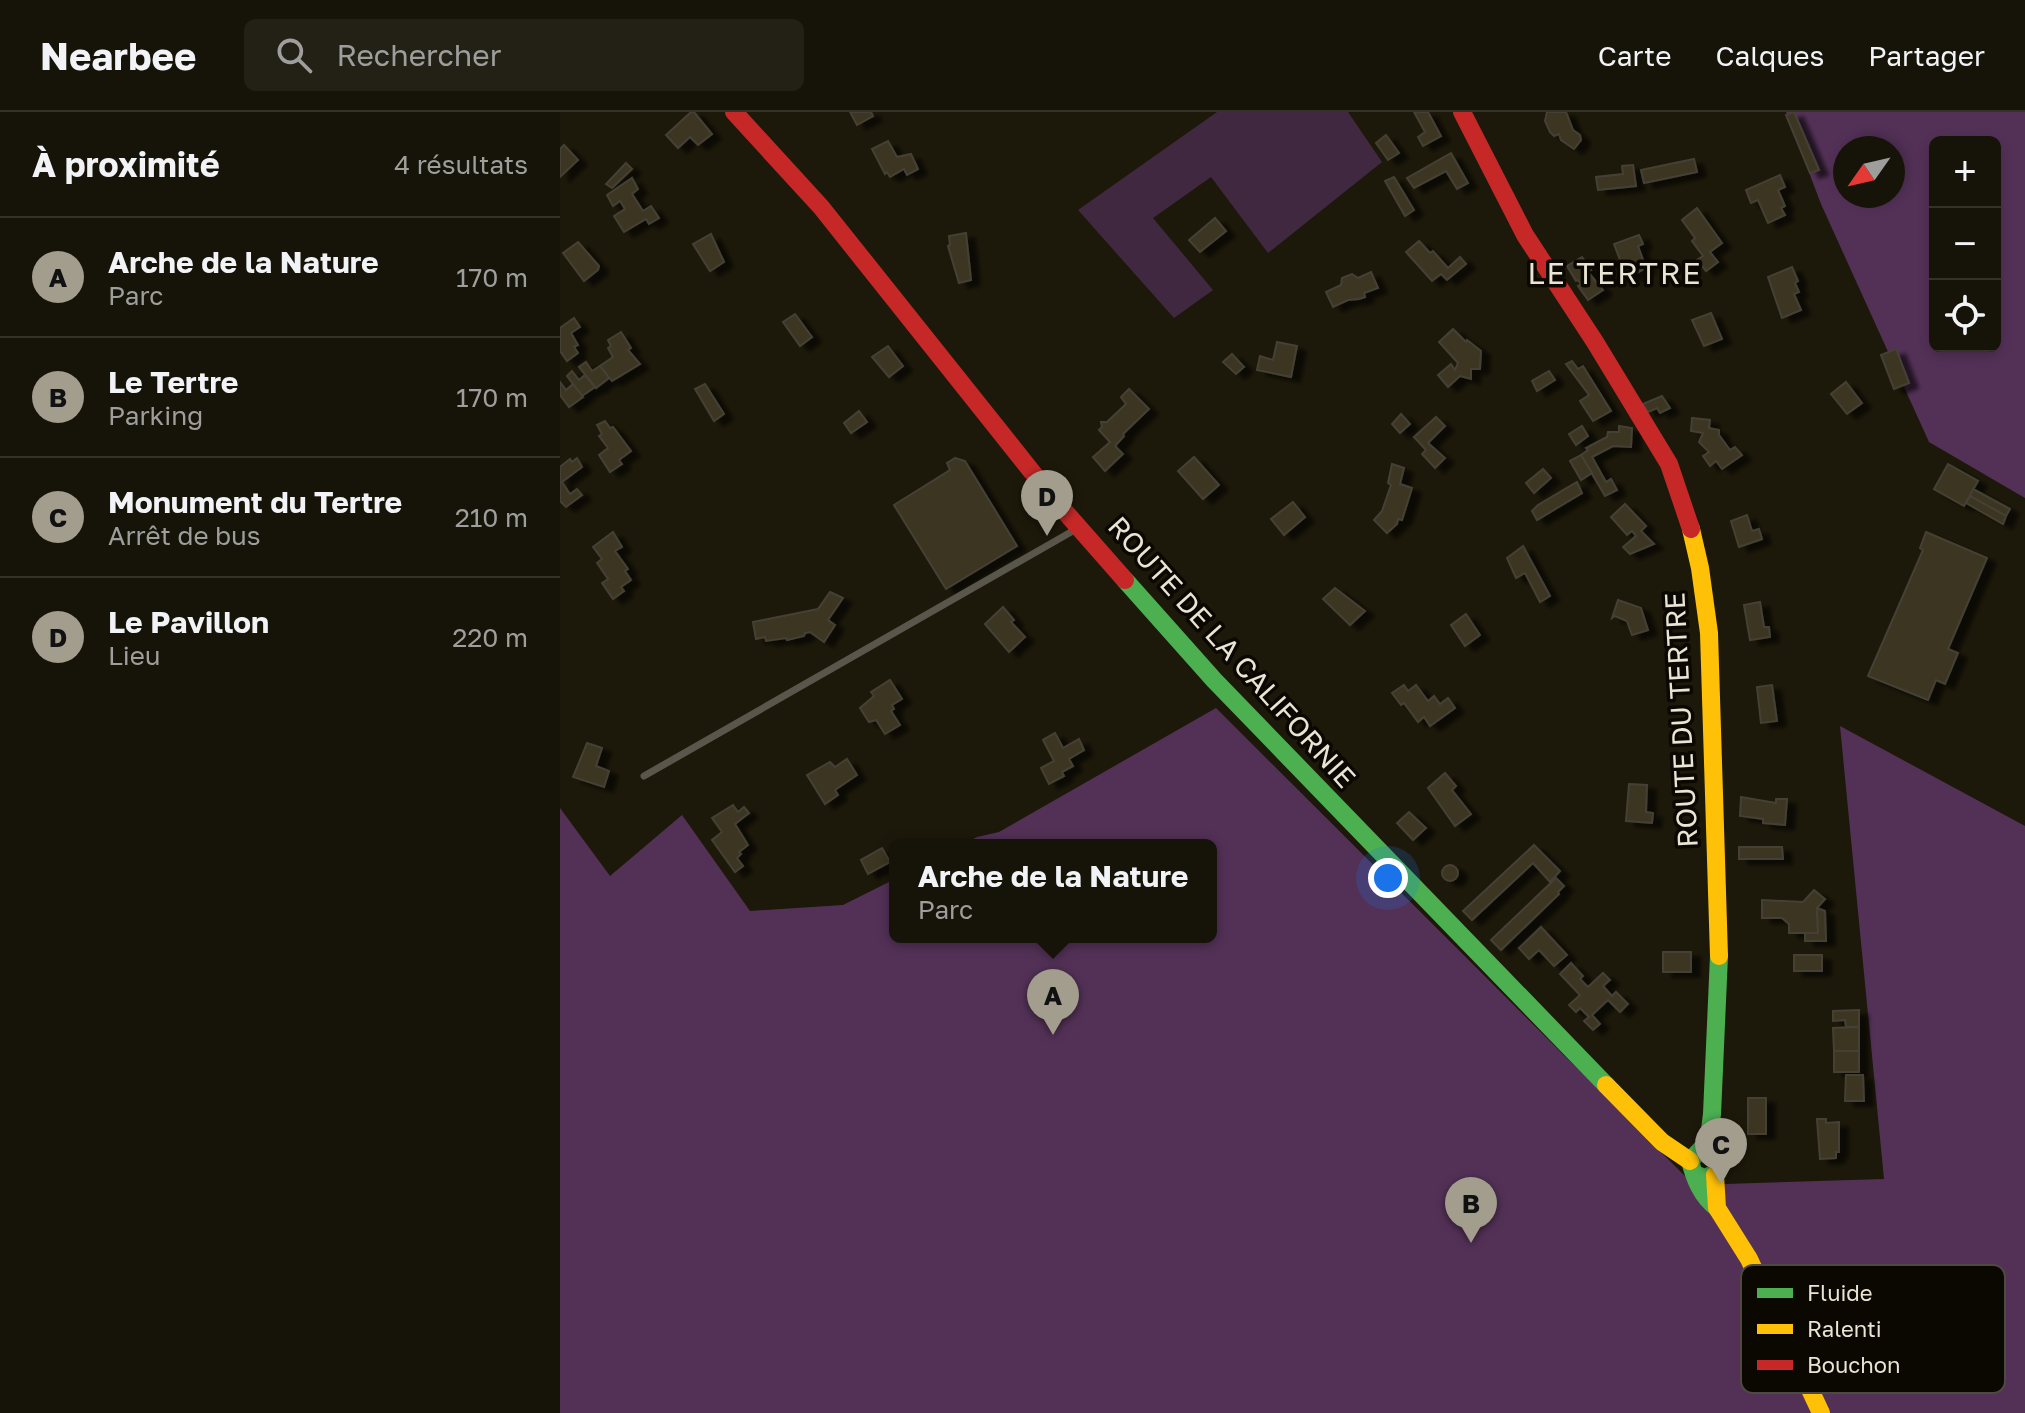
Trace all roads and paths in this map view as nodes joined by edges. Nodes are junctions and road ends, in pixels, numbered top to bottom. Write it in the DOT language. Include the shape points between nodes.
graph roads {
  1 [pos="734,112"];
  2 [pos="1462,112"];
  3 [pos="1080,527"];
  4 [pos="644,776"];
  5 [pos="1708,1146"];
  6 [pos="1693,1168"];
  7 [pos="1715,1175"];
  8 [pos="1717,1208"];
  9 [pos="1752,1265"];
  10 [pos="1812,1393"];
  11 [pos="1821,1413"];
  1 -- 3 [label="street, ROUTE DE LA CALIFORNIE" via="821,207"];
  2 -- 5 [label="street, ROUTE DU TERTRE" via="1525,235 1669,464 1700,568 1709,633 1719,963"];
  3 -- 4 [label="lane"];
  3 -- 6 [label="street, ROUTE DE LA CALIFORNIE" via="1280,750"];
  5 -- 6 [label="street" via="1698,1149"];
  5 -- 7 [label="street" via="1722,1159"];
  6 -- 7 [label="street" via="1705,1178"];
  6 -- 8 [label="street" via="1709,1203"];
  7 -- 8 [label="street"];
  8 -- 9 [label="street"];
  10 -- 11 [label="street"];
}
